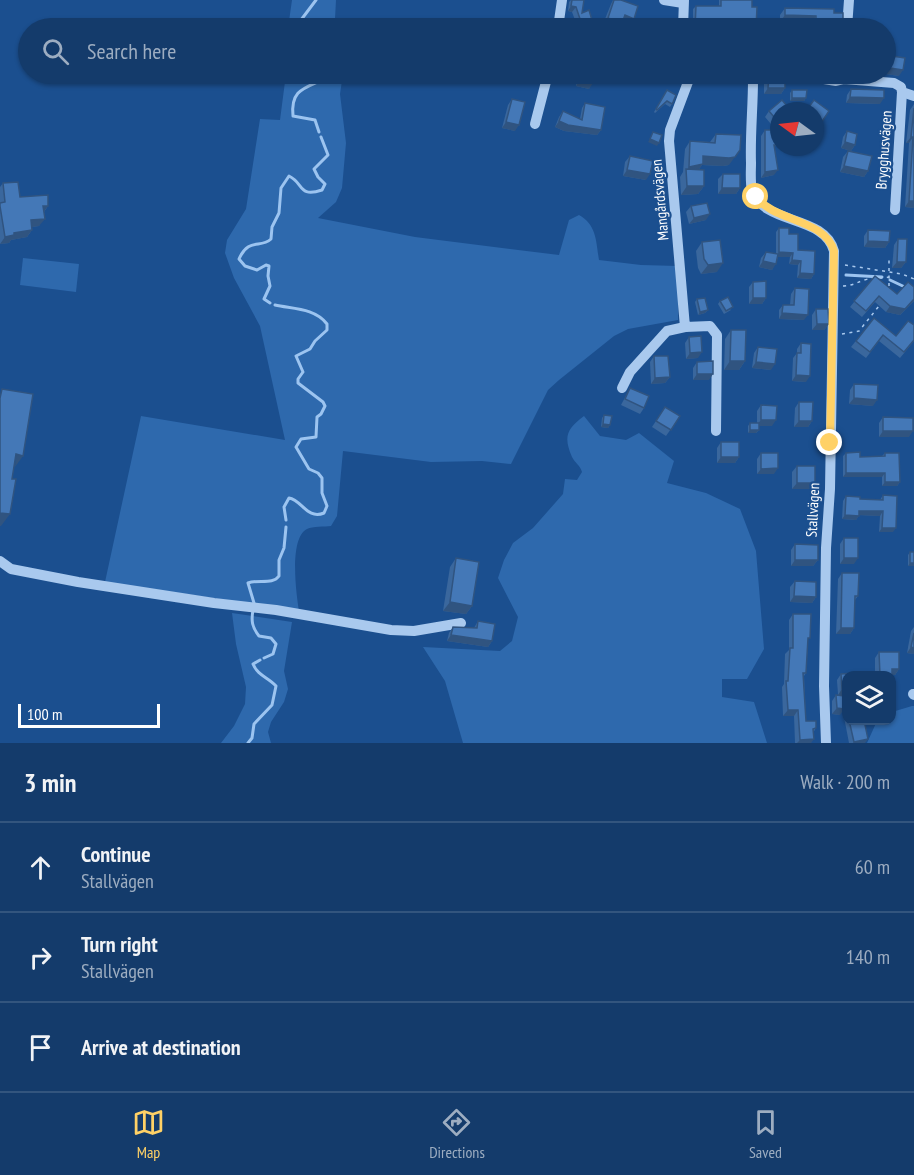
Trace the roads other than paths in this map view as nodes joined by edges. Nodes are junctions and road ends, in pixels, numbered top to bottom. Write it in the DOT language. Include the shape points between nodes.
graph roads {
  1 [pos="562,0"];
  2 [pos="664,0"];
  3 [pos="849,0"];
  4 [pos="684,2"];
  5 [pos="559,18"];
  6 [pos="683,18"];
  7 [pos="848,18"];
  8 [pos="545,84"];
  9 [pos="688,84"];
  10 [pos="753,84"];
  11 [pos="896,84"];
  12 [pos="902,92"];
  13 [pos="914,96"];
  14 [pos="535,124"];
  15 [pos="895,210"];
  16 [pos="685,327"];
  17 [pos="622,388"];
  18 [pos="716,431"];
  19 [pos="0,561"];
  20 [pos="461,623"];
  21 [pos="826,743"];
  1 -- 5 [label="street"];
  2 -- 4 [label="street"];
  3 -- 7 [label="street"];
  4 -- 6 [label="street"];
  8 -- 14 [label="street"];
  9 -- 16 [label="street, Mangårdsvägen" via="669,135"];
  10 -- 21 [label="street, Stallvägen" via="752,190 771,210 824,235 832,244 834,261 826,532"];
  11 -- 12 [label="street, Brygghusvägen"];
  12 -- 13 [label="street, Brygghusvägen"];
  12 -- 15 [label="street, Brygghusvägen"];
  16 -- 17 [label="street" via="667,331 630,372"];
  16 -- 18 [label="street" via="710,326 717,335"];
  19 -- 20 [label="street" via="11,569 68,580 264,608 364,627 404,632"];
}
